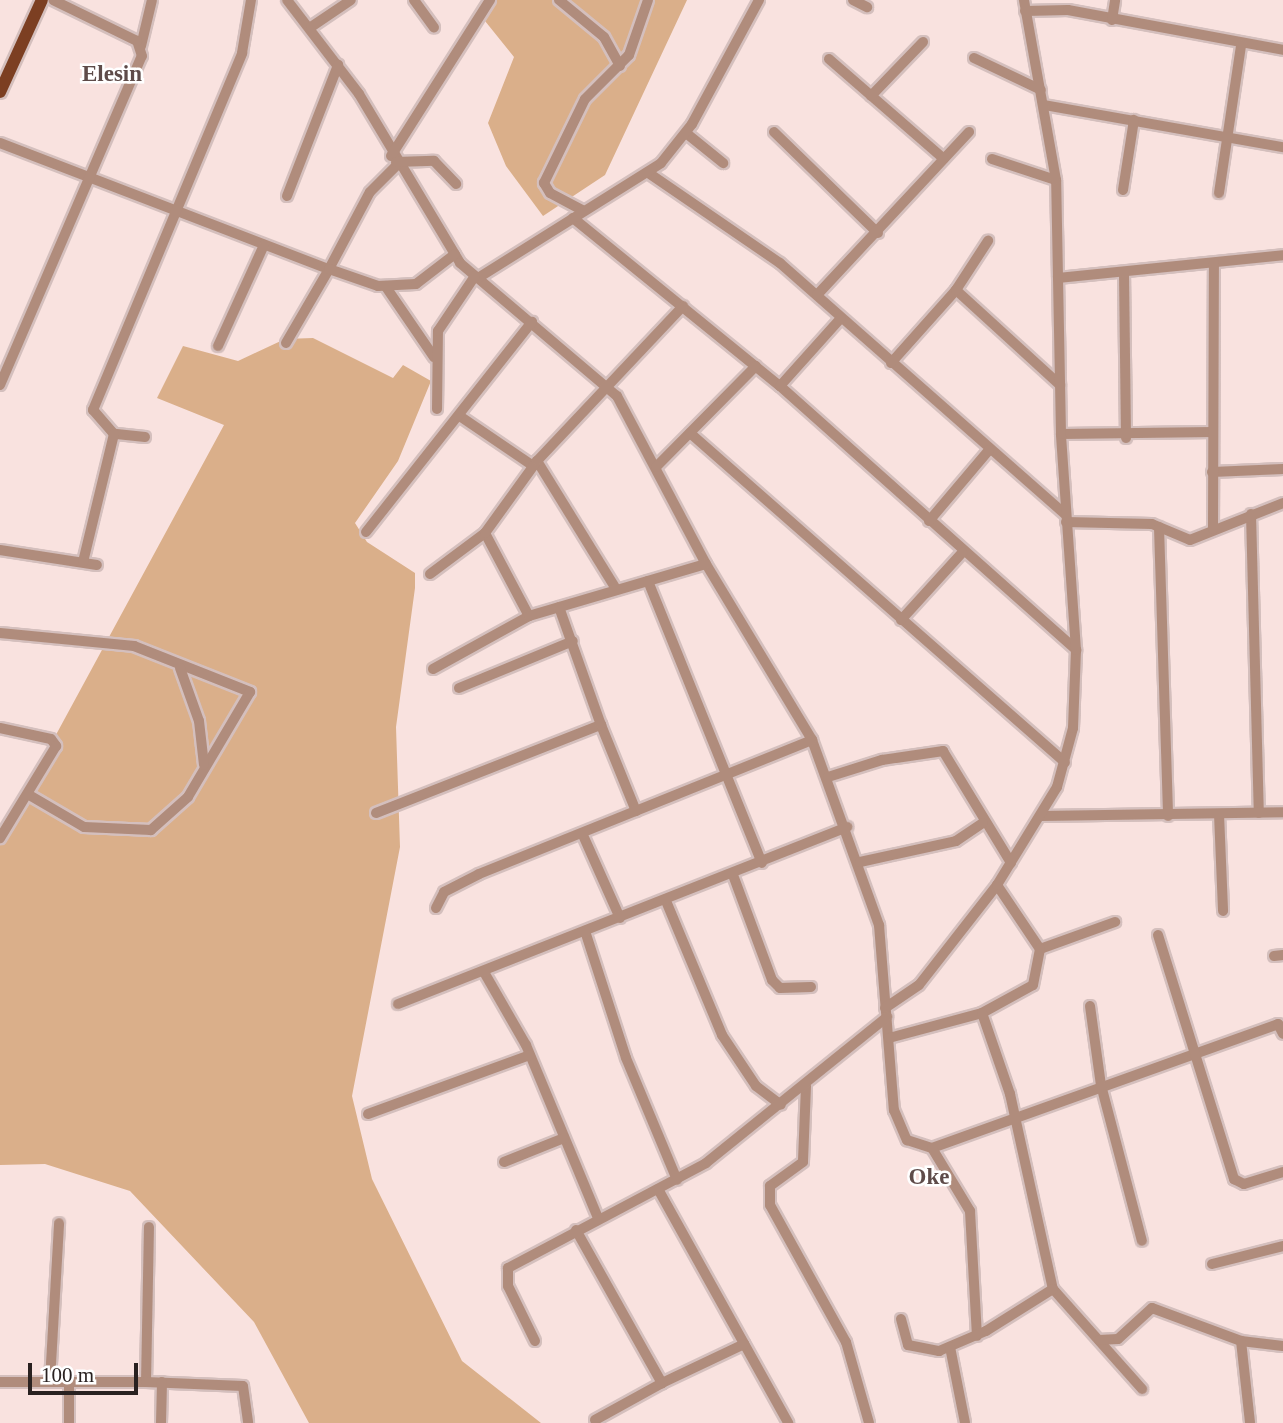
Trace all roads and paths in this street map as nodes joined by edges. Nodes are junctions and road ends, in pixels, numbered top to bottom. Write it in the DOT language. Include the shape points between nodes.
graph roads {
  1 [pos="34,0"];
  2 [pos="42,0"];
  3 [pos="53,0"];
  4 [pos="152,0"];
  5 [pos="251,0"];
  6 [pos="287,0"];
  7 [pos="351,0"];
  8 [pos="414,0"];
  9 [pos="491,0"];
  10 [pos="559,0"];
  11 [pos="648,0"];
  12 [pos="759,0"];
  13 [pos="853,0"];
  14 [pos="1115,0"];
  15 [pos="1025,5"];
  16 [pos="867,7"];
  17 [pos="1112,20"];
  18 [pos="311,27"];
  19 [pos="434,28"];
  20 [pos="923,42"];
  21 [pos="1241,45"];
  22 [pos="141,47"];
  23 [pos="1283,50"];
  24 [pos="974,58"];
  25 [pos="829,59"];
  26 [pos="338,65"];
  27 [pos="620,66"];
  28 [pos="0,72"];
  29 [pos="1041,90"];
  30 [pos="0,92"];
  31 [pos="872,96"];
  32 [pos="1044,105"];
  33 [pos="1134,120"];
  34 [pos="774,132"];
  35 [pos="969,132"];
  36 [pos="686,133"];
  37 [pos="1227,138"];
  38 [pos="0,143"];
  39 [pos="1283,147"];
  40 [pos="944,159"];
  41 [pos="992,159"];
  42 [pos="395,161"];
  43 [pos="723,163"];
  44 [pos="650,174"];
  45 [pos="90,178"];
  46 [pos="1056,180"];
  47 [pos="456,184"];
  48 [pos="1123,190"];
  49 [pos="1219,193"];
  50 [pos="286,196"];
  51 [pos="178,210"];
  52 [pos="582,211"];
  53 [pos="573,218"];
  54 [pos="878,233"];
  55 [pos="988,242"];
  56 [pos="264,244"];
  57 [pos="455,254"];
  58 [pos="1283,255"];
  59 [pos="1214,263"];
  60 [pos="330,269"];
  61 [pos="1124,272"];
  62 [pos="477,277"];
  63 [pos="1058,278"];
  64 [pos="386,287"];
  65 [pos="956,290"];
  66 [pos="817,295"];
  67 [pos="683,306"];
  68 [pos="841,318"];
  69 [pos="532,322"];
  70 [pos="286,343"];
  71 [pos="218,346"];
  72 [pos="434,357"];
  73 [pos="891,363"];
  74 [pos="756,366"];
  75 [pos="0,385"];
  76 [pos="1060,385"];
  77 [pos="780,386"];
  78 [pos="608,387"];
  79 [pos="437,409"];
  80 [pos="461,417"];
  81 [pos="1213,432"];
  82 [pos="690,433"];
  83 [pos="114,434"];
  84 [pos="1061,434"];
  85 [pos="145,438"];
  86 [pos="1126,438"];
  87 [pos="989,450"];
  88 [pos="535,464"];
  89 [pos="656,467"];
  90 [pos="1283,469"];
  91 [pos="1212,472"];
  92 [pos="1283,503"];
  93 [pos="1251,514"];
  94 [pos="1066,518"];
  95 [pos="929,521"];
  96 [pos="1159,527"];
  97 [pos="1213,529"];
  98 [pos="366,532"];
  99 [pos="485,533"];
  100 [pos="0,550"];
  101 [pos="962,553"];
  102 [pos="83,562"];
  103 [pos="706,564"];
  104 [pos="97,565"];
  105 [pos="430,574"];
  106 [pos="648,581"];
  107 [pos="616,589"];
  108 [pos="559,607"];
  109 [pos="529,616"];
  110 [pos="901,620"];
  111 [pos="0,633"];
  112 [pos="573,641"];
  113 [pos="1076,650"];
  114 [pos="180,668"];
  115 [pos="433,669"];
  116 [pos="458,688"];
  117 [pos="601,725"];
  118 [pos="0,728"];
  119 [pos="812,740"];
  120 [pos="1065,762"];
  121 [pos="204,766"];
  122 [pos="723,777"];
  123 [pos="828,777"];
  124 [pos="32,796"];
  125 [pos="636,811"];
  126 [pos="1283,812"];
  127 [pos="376,813"];
  128 [pos="1259,813"];
  129 [pos="1219,814"];
  130 [pos="1041,816"];
  131 [pos="1168,816"];
  132 [pos="983,823"];
  133 [pos="847,827"];
  134 [pos="582,833"];
  135 [pos="0,838"];
  136 [pos="860,862"];
  137 [pos="762,863"];
  138 [pos="1011,863"];
  139 [pos="733,875"];
  140 [pos="997,885"];
  141 [pos="666,901"];
  142 [pos="436,908"];
  143 [pos="1223,911"];
  144 [pos="620,918"];
  145 [pos="1115,922"];
  146 [pos="585,931"];
  147 [pos="1158,935"];
  148 [pos="1040,949"];
  149 [pos="484,972"];
  150 [pos="811,987"];
  151 [pos="398,1003"];
  152 [pos="1090,1006"];
  153 [pos="886,1013"];
  154 [pos="982,1013"];
  155 [pos="1281,1027"];
  156 [pos="889,1038"];
  157 [pos="530,1055"];
  158 [pos="1196,1058"];
  159 [pos="1101,1085"];
  160 [pos="807,1086"];
  161 [pos="781,1105"];
  162 [pos="368,1114"];
  163 [pos="1013,1116"];
  164 [pos="564,1138"];
  165 [pos="932,1148"];
  166 [pos="504,1162"];
  167 [pos="1283,1172"];
  168 [pos="677,1180"];
  169 [pos="658,1189"];
  170 [pos="598,1218"];
  171 [pos="59,1223"];
  172 [pos="149,1227"];
  173 [pos="576,1230"];
  174 [pos="1142,1241"];
  175 [pos="1283,1246"];
  176 [pos="1212,1264"];
  177 [pos="1053,1289"];
  178 [pos="901,1319"];
  179 [pos="977,1336"];
  180 [pos="535,1340"];
  181 [pos="1099,1340"];
  182 [pos="1241,1341"];
  183 [pos="744,1344"];
  184 [pos="1283,1346"];
  185 [pos="950,1347"];
  186 [pos="0,1381"];
  187 [pos="50,1381"];
  188 [pos="146,1382"];
  189 [pos="162,1382"];
  190 [pos="662,1383"];
  191 [pos="69,1384"];
  192 [pos="1142,1389"];
  193 [pos="595,1420"];
  194 [pos="69,1423"];
  195 [pos="161,1423"];
  196 [pos="248,1423"];
  197 [pos="788,1423"];
  198 [pos="869,1423"];
  199 [pos="965,1423"];
  200 [pos="1250,1423"];
  1 -- 28 [label="main road"];
  2 -- 30 [label="main road"];
  3 -- 22 [label="street"];
  4 -- 22 [label="street"];
  5 -- 51 [label="street" via="242,53"];
  6 -- 18 [label="street"];
  7 -- 18 [label="street"];
  8 -- 19 [label="street"];
  9 -- 42 [label="street"];
  10 -- 27 [label="street" via="604,37"];
  11 -- 27 [label="street"];
  12 -- 36 [label="street"];
  13 -- 16 [label="street"];
  14 -- 17 [label="street"];
  15 -- 17 [label="street"];
  15 -- 29 [label="street"];
  17 -- 21 [label="street"];
  18 -- 26 [label="street"];
  20 -- 31 [label="street"];
  21 -- 23 [label="street"];
  21 -- 37 [label="street"];
  22 -- 45 [label="street" via="139,69"];
  24 -- 29 [label="street"];
  25 -- 31 [label="street"];
  26 -- 42 [label="street"];
  26 -- 50 [label="street"];
  27 -- 52 [label="street" via="585,99 544,183 550,193"];
  29 -- 32 [label="street"];
  31 -- 40 [label="street"];
  32 -- 33 [label="street"];
  32 -- 46 [label="street"];
  33 -- 37 [label="street"];
  33 -- 48 [label="street"];
  34 -- 54 [label="street"];
  35 -- 40 [label="street"];
  36 -- 43 [label="street"];
  36 -- 44 [label="street"];
  37 -- 39 [label="street"];
  37 -- 49 [label="street"];
  38 -- 45 [label="street"];
  40 -- 54 [label="street"];
  41 -- 46 [label="street"];
  42 -- 47 [label="street" via="434,161"];
  42 -- 57 [label="street"];
  42 -- 60 [label="street" via="370,192"];
  44 -- 52 [label="street"];
  44 -- 66 [label="street"];
  45 -- 51 [label="street"];
  45 -- 75 [label="street"];
  46 -- 63 [label="street"];
  51 -- 56 [label="street"];
  51 -- 83 [label="street" via="93,410"];
  52 -- 53 [label="street"];
  53 -- 62 [label="street"];
  53 -- 67 [label="street"];
  54 -- 66 [label="street"];
  55 -- 65 [label="street"];
  56 -- 60 [label="street"];
  56 -- 71 [label="street"];
  57 -- 62 [label="street"];
  57 -- 64 [label="street" via="427,281"];
  58 -- 59 [label="street"];
  59 -- 61 [label="street"];
  59 -- 81 [label="street"];
  60 -- 64 [label="street"];
  60 -- 70 [label="street"];
  61 -- 63 [label="street"];
  61 -- 86 [label="street"];
  62 -- 69 [label="street"];
  62 -- 72 [label="street" via="441,324"];
  63 -- 76 [label="street"];
  64 -- 72 [label="street"];
  65 -- 73 [label="street"];
  65 -- 76 [label="street"];
  66 -- 68 [label="street"];
  67 -- 74 [label="street"];
  67 -- 78 [label="street"];
  68 -- 73 [label="street"];
  68 -- 77 [label="street"];
  69 -- 78 [label="street"];
  69 -- 80 [label="street"];
  72 -- 79 [label="street"];
  73 -- 87 [label="street"];
  74 -- 77 [label="street"];
  74 -- 82 [label="street"];
  76 -- 84 [label="street"];
  77 -- 95 [label="street"];
  78 -- 88 [label="street"];
  78 -- 89 [label="street"];
  80 -- 88 [label="street"];
  80 -- 98 [label="street"];
  81 -- 86 [label="street"];
  81 -- 91 [label="street"];
  82 -- 89 [label="street"];
  82 -- 110 [label="street"];
  83 -- 85 [label="street"];
  83 -- 102 [label="street"];
  84 -- 86 [label="street" via="1105,431"];
  84 -- 94 [label="street"];
  87 -- 94 [label="street"];
  87 -- 95 [label="street"];
  88 -- 99 [label="street"];
  88 -- 107 [label="street"];
  89 -- 103 [label="street"];
  90 -- 91 [label="street"];
  91 -- 97 [label="street"];
  92 -- 93 [label="street"];
  93 -- 97 [label="street"];
  93 -- 128 [label="street"];
  94 -- 96 [label="street"];
  94 -- 113 [label="street"];
  95 -- 101 [label="street"];
  96 -- 97 [label="street" via="1181,540"];
  96 -- 131 [label="street"];
  99 -- 105 [label="street"];
  99 -- 109 [label="street"];
  100 -- 102 [label="street"];
  101 -- 110 [label="street"];
  101 -- 113 [label="street"];
  102 -- 104 [label="street"];
  103 -- 106 [label="street"];
  103 -- 119 [label="street"];
  106 -- 107 [label="street"];
  106 -- 122 [label="street"];
  107 -- 108 [label="street"];
  108 -- 109 [label="street"];
  108 -- 112 [label="street"];
  109 -- 115 [label="street"];
  110 -- 120 [label="street" via="947,652 960,676"];
  111 -- 114 [label="street" via="134,646"];
  112 -- 116 [label="street"];
  112 -- 117 [label="street"];
  113 -- 120 [label="street" via="1073,728"];
  114 -- 121 [label="street" via="200,721"];
  114 -- 121 [label="street" via="250,692"];
  117 -- 125 [label="street"];
  117 -- 127 [label="street"];
  118 -- 124 [label="street" via="55,741"];
  119 -- 122 [label="street"];
  119 -- 123 [label="street"];
  120 -- 130 [label="street"];
  121 -- 124 [label="street" via="174,815 149,830 75,824"];
  122 -- 125 [label="street"];
  122 -- 137 [label="street"];
  123 -- 132 [label="street" via="938,750"];
  123 -- 133 [label="street"];
  124 -- 135 [label="street"];
  125 -- 134 [label="street"];
  126 -- 128 [label="street"];
  128 -- 129 [label="street"];
  129 -- 131 [label="street"];
  129 -- 143 [label="street"];
  130 -- 131 [label="street"];
  130 -- 138 [label="street"];
  132 -- 136 [label="street" via="956,841"];
  132 -- 138 [label="street"];
  133 -- 136 [label="street"];
  133 -- 137 [label="street"];
  134 -- 142 [label="street" via="456,885"];
  134 -- 144 [label="street"];
  136 -- 153 [label="street" via="879,925"];
  137 -- 139 [label="street"];
  138 -- 140 [label="street"];
  139 -- 141 [label="street"];
  139 -- 150 [label="street" via="772,980 780,988"];
  140 -- 148 [label="street"];
  140 -- 153 [label="street" via="919,985"];
  141 -- 144 [label="street"];
  141 -- 161 [label="street" via="722,1035 756,1086"];
  144 -- 146 [label="street"];
  145 -- 148 [label="street"];
  146 -- 149 [label="street"];
  146 -- 168 [label="street" via="626,1058"];
  147 -- 158 [label="street"];
  148 -- 154 [label="street" via="1033,985"];
  149 -- 151 [label="street"];
  149 -- 157 [label="street"];
  152 -- 159 [label="street"];
  153 -- 156 [label="street"];
  153 -- 160 [label="street"];
  154 -- 156 [label="street"];
  154 -- 163 [label="street"];
  155 -- 158 [label="street"];
  156 -- 165 [label="street" via="899,1128 907,1140"];
  157 -- 162 [label="street"];
  157 -- 164 [label="street"];
  158 -- 159 [label="street"];
  158 -- 167 [label="street" via="1234,1179 1244,1184"];
  159 -- 163 [label="street"];
  159 -- 174 [label="street"];
  160 -- 161 [label="street"];
  160 -- 198 [label="street" via="803,1161 770,1186 770,1205 846,1342"];
  161 -- 168 [label="street"];
  163 -- 165 [label="street"];
  163 -- 177 [label="street"];
  164 -- 166 [label="street"];
  164 -- 170 [label="street"];
  165 -- 179 [label="street" via="970,1211"];
  168 -- 169 [label="street"];
  169 -- 170 [label="street"];
  169 -- 183 [label="street"];
  170 -- 173 [label="street"];
  171 -- 187 [label="street"];
  172 -- 188 [label="street"];
  173 -- 180 [label="street" via="505,1275"];
  173 -- 190 [label="street"];
  175 -- 176 [label="street"];
  177 -- 179 [label="street"];
  177 -- 181 [label="street"];
  178 -- 185 [label="street" via="915,1349"];
  179 -- 185 [label="street"];
  181 -- 182 [label="street" via="1118,1339 1152,1308"];
  181 -- 192 [label="street"];
  182 -- 184 [label="street"];
  182 -- 200 [label="street"];
  183 -- 190 [label="street"];
  183 -- 197 [label="street"];
  185 -- 199 [label="street"];
  186 -- 187 [label="street"];
  187 -- 191 [label="street"];
  188 -- 189 [label="street"];
  188 -- 191 [label="street"];
  189 -- 195 [label="street"];
  189 -- 196 [label="street" via="243,1386"];
  190 -- 193 [label="street"];
  191 -- 194 [label="street"];
}
